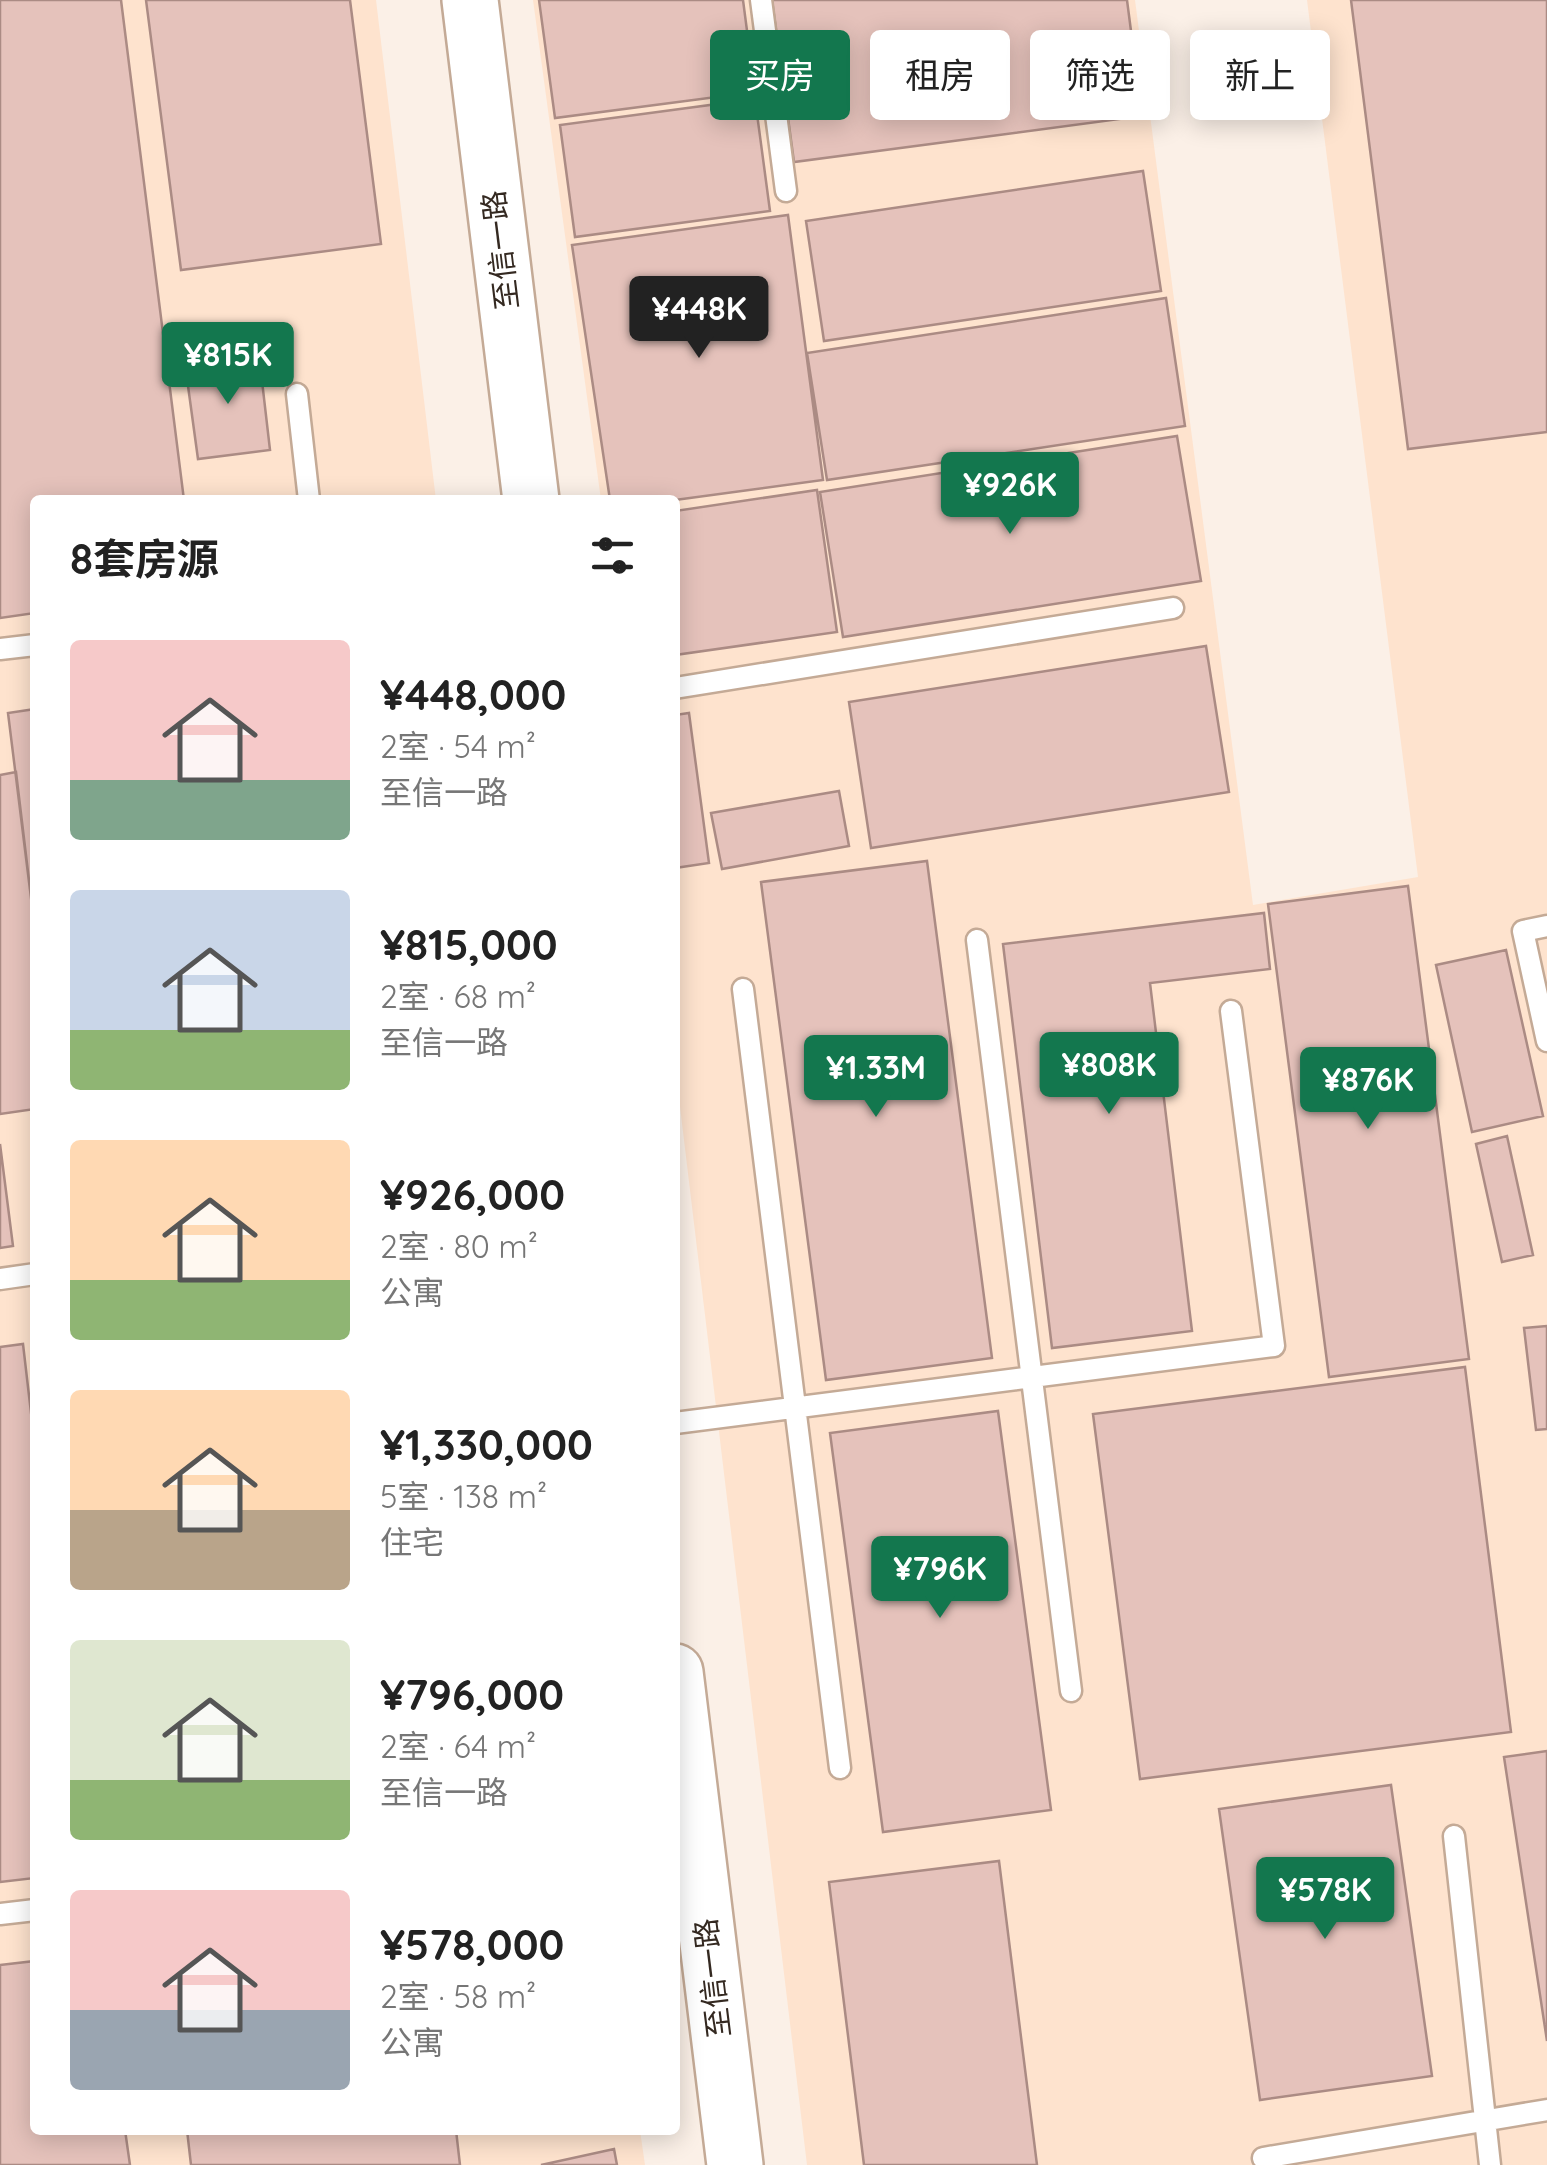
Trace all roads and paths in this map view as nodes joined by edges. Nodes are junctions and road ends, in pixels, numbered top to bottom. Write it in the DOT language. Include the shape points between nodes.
graph roads {
  1 [pos="470,0"];
  2 [pos="761,0"];
  3 [pos="786,191"];
  4 [pos="297,394"];
  5 [pos="308,495"];
  6 [pos="530,495"];
  7 [pos="1173,608"];
  8 [pos="30,646"];
  9 [pos="0,649"];
  10 [pos="680,687"];
  11 [pos="1547,926"];
  12 [pos="977,940"];
  13 [pos="743,989"];
  14 [pos="1230,1011"];
  15 [pos="1547,1042"];
  16 [pos="30,1275"];
  17 [pos="0,1278"];
  18 [pos="1032,1377"];
  19 [pos="796,1408"];
  20 [pos="680,1422"];
  21 [pos="1071,1691"];
  22 [pos="680,1752"];
  23 [pos="840,1768"];
  24 [pos="685,1832"];
  25 [pos="1454,1836"];
  26 [pos="30,1911"];
  27 [pos="0,1914"];
  28 [pos="1547,2110"];
  29 [pos="1485,2120"];
  30 [pos="1263,2158"];
  31 [pos="736,2165"];
  32 [pos="1490,2165"];
  1 -- 6 [label="street, 至信一路"];
  2 -- 3 [label="lane"];
  4 -- 5 [label="lane"];
  7 -- 10 [label="lane"];
  8 -- 9 [label="lane"];
  11 -- 15 [label="lane" via="1523,931"];
  12 -- 18 [label="lane"];
  13 -- 19 [label="lane"];
  14 -- 18 [label="lane" via="1274,1346"];
  16 -- 17 [label="lane"];
  18 -- 19 [label="lane"];
  18 -- 21 [label="lane"];
  19 -- 20 [label="lane"];
  19 -- 23 [label="lane"];
  22 -- 24 [label="street, 至信一路"];
  24 -- 31 [label="street, 至信一路"];
  25 -- 29 [label="lane"];
  26 -- 27 [label="lane"];
  28 -- 29 [label="lane"];
  29 -- 30 [label="lane"];
  29 -- 32 [label="lane"];
}
